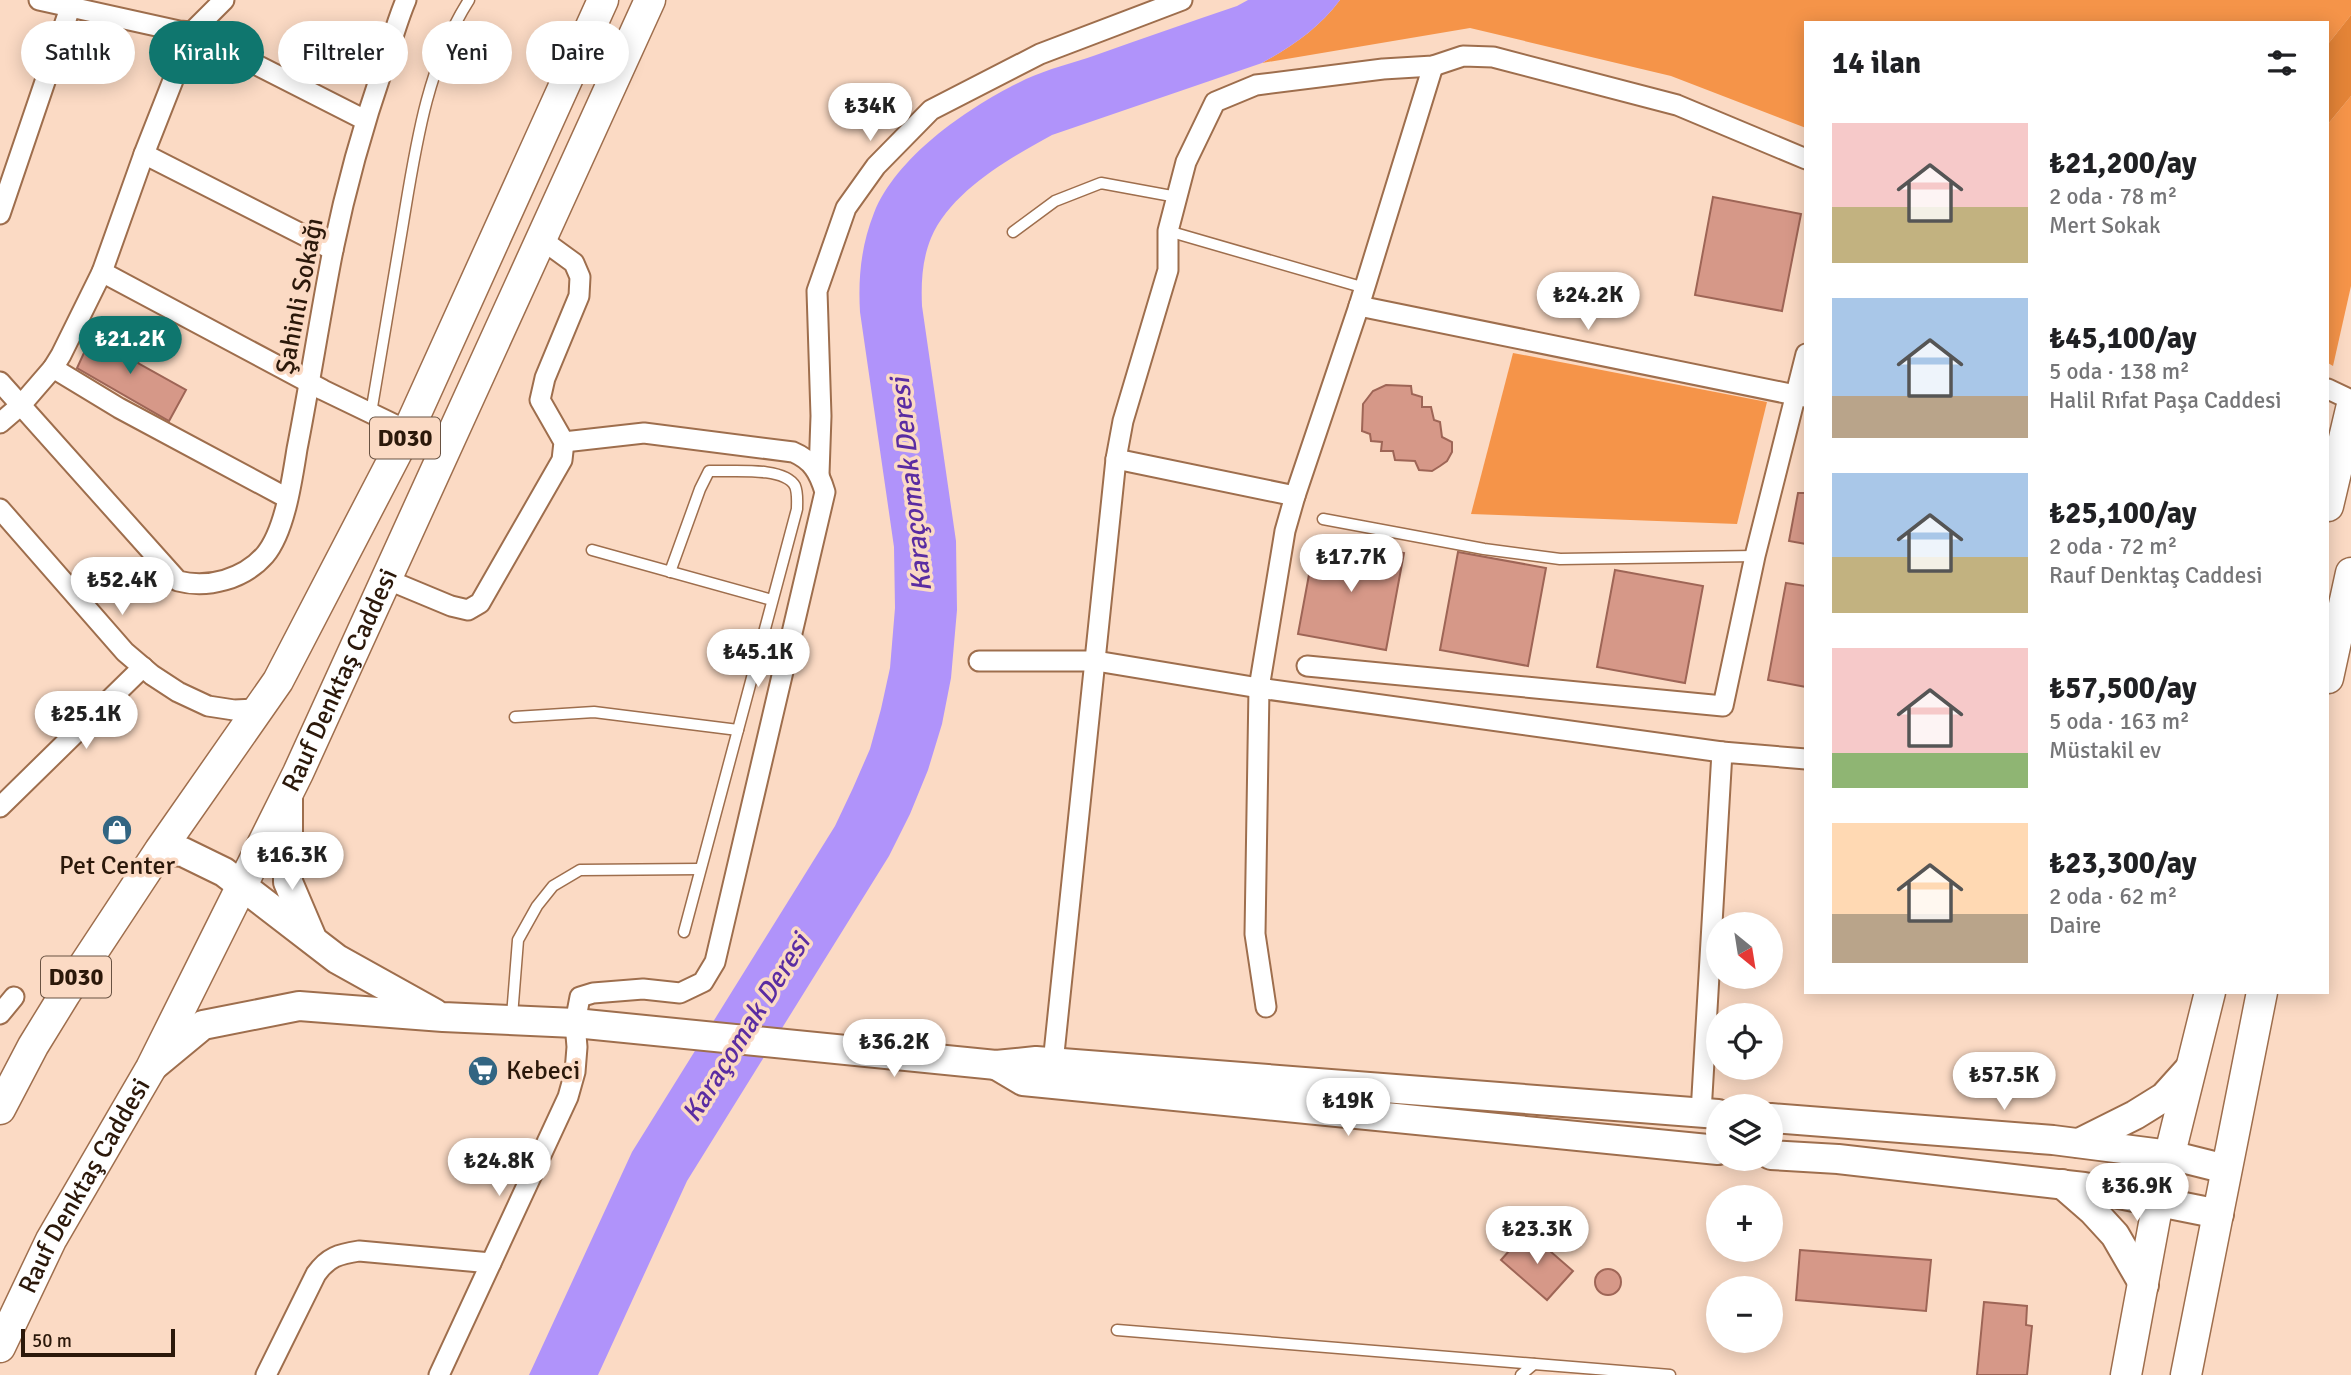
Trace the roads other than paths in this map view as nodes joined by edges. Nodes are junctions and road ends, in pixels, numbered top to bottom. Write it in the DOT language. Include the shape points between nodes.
graph roads {
  1 [pos="39,0"];
  2 [pos="224,0"];
  3 [pos="469,0"];
  4 [pos="603,0"];
  5 [pos="650,0"];
  6 [pos="1182,0"];
  7 [pos="402,2"];
  8 [pos="70,8"];
  9 [pos="203,21"];
  10 [pos="149,25"];
  11 [pos="1433,66"];
  12 [pos="264,69"];
  13 [pos="173,84"];
  14 [pos="365,120"];
  15 [pos="144,154"];
  16 [pos="1804,158"];
  17 [pos="1177,197"];
  18 [pos="0,214"];
  19 [pos="1168,231"];
  20 [pos="1013,232"];
  21 [pos="541,239"];
  22 [pos="334,250"];
  23 [pos="102,272"];
  24 [pos="1362,297"];
  25 [pos="1804,368"];
  26 [pos="53,369"];
  27 [pos="0,382"];
  28 [pos="310,384"];
  29 [pos="2329,389"];
  30 [pos="1800,395"];
  31 [pos="2351,400"];
  32 [pos="21,405"];
  33 [pos="2351,410"];
  34 [pos="371,414"];
  35 [pos="0,423"];
  36 [pos="408,432"];
  37 [pos="564,442"];
  38 [pos="444,452"];
  39 [pos="1116,459"];
  40 [pos="819,474"];
  41 [pos="1295,496"];
  42 [pos="287,498"];
  43 [pos="2329,502"];
  44 [pos="0,509"];
  45 [pos="1322,519"];
  46 [pos="592,550"];
  47 [pos="1755,556"];
  48 [pos="670,572"];
  49 [pos="2351,573"];
  50 [pos="386,579"];
  51 [pos="772,600"];
  52 [pos="978,661"];
  53 [pos="1096,661"];
  54 [pos="1307,666"];
  55 [pos="143,667"];
  56 [pos="2329,673"];
  57 [pos="1259,688"];
  58 [pos="259,709"];
  59 [pos="515,716"];
  60 [pos="737,730"];
  61 [pos="1722,752"];
  62 [pos="1804,759"];
  63 [pos="288,793"];
  64 [pos="0,807"];
  65 [pos="160,850"];
  66 [pos="701,869"];
  67 [pos="242,884"];
  68 [pos="684,932"];
  69 [pos="312,939"];
  70 [pos="2210,994"];
  71 [pos="2262,994"];
  72 [pos="13,997"];
  73 [pos="1266,1007"];
  74 [pos="0,1014"];
  75 [pos="443,1017"];
  76 [pos="511,1019"];
  77 [pos="575,1023"];
  78 [pos="1053,1063"];
  79 [pos="996,1065"];
  80 [pos="2192,1067"];
  81 [pos="151,1068"];
  82 [pos="1711,1094"];
  83 [pos="0,1109"];
  84 [pos="1706,1114"];
  85 [pos="1783,1119"];
  86 [pos="2078,1143"];
  87 [pos="1706,1149"];
  88 [pos="2171,1155"];
  89 [pos="1783,1156"];
  90 [pos="2226,1169"];
  91 [pos="2062,1184"];
  92 [pos="2158,1202"];
  93 [pos="2219,1214"];
  94 [pos="491,1263"];
  95 [pos="2144,1285"];
  96 [pos="7,1320"];
  97 [pos="1117,1329"];
  98 [pos="0,1347"];
  99 [pos="1534,1364"];
  100 [pos="266,1375"];
  101 [pos="439,1375"];
  102 [pos="1521,1375"];
  103 [pos="1670,1375"];
  104 [pos="2126,1375"];
  105 [pos="2186,1375"];
  1 -- 8 [label="street"];
  2 -- 9 [label="street"];
  3 -- 34 [label="lane" via="456,20 429,91 417,139"];
  4 -- 36 [label="main road, Rauf Denktaş Caddesi / D030"];
  5 -- 21 [label="main road, Rauf Denktaş Caddesi"];
  6 -- 40 [label="street" via="1040,54 931,110 876,166 846,208 817,291"];
  7 -- 14 [label="street, Şahinli Sokağı"];
  8 -- 10 [label="street"];
  8 -- 18 [label="street"];
  11 -- 16 [label="street" via="1463,56 1493,57 1677,105"];
  11 -- 17 [label="street" via="1256,85 1215,102 1186,162"];
  11 -- 24 [label="street"];
  12 -- 14 [label="street"];
  13 -- 15 [label="street"];
  14 -- 22 [label="street, Şahinli Sokağı"];
  15 -- 22 [label="street"];
  15 -- 23 [label="street"];
  17 -- 19 [label="street"];
  17 -- 20 [label="lane" via="1101,183 1055,201"];
  19 -- 24 [label="lane"];
  19 -- 39 [label="street" via="1168,270"];
  21 -- 37 [label="street" via="574,263 580,277 579,296 540,400"];
  21 -- 38 [label="main road, Rauf Denktaş Caddesi"];
  22 -- 28 [label="street, Şahinli Sokağı"];
  23 -- 26 [label="street"];
  23 -- 28 [label="street"];
  24 -- 30 [label="street"];
  24 -- 41 [label="street"];
  25 -- 30 [label="street"];
  26 -- 32 [label="street"];
  26 -- 42 [label="street"];
  27 -- 32 [label="street"];
  28 -- 34 [label="street"];
  28 -- 42 [label="street, Şahinli Sokağı"];
  29 -- 31 [label="street"];
  30 -- 47 [label="street"];
  32 -- 35 [label="street"];
  32 -- 42 [label="street, Şahinli Sokağı" via="178,581 194,585 223,581 247,571 277,534"];
  33 -- 43 [label="main road"];
  34 -- 36 [label="street"];
  36 -- 38 [label="street"];
  36 -- 58 [label="main road, Rauf Denktaş Caddesi / D030"];
  37 -- 40 [label="street" via="644,433 793,452 806,457"];
  37 -- 50 [label="street" via="562,460 480,603 468,610 451,606"];
  38 -- 50 [label="main road, Rauf Denktaş Caddesi"];
  39 -- 41 [label="street"];
  39 -- 53 [label="street"];
  40 -- 77 [label="street" via="825,492 715,962 703,982 680,993 643,989 580,997"];
  41 -- 57 [label="street"];
  44 -- 55 [label="street"];
  45 -- 47 [label="lane" via="1560,559"];
  46 -- 48 [label="lane"];
  47 -- 54 [label="street" via="1723,706"];
  48 -- 51 [label="lane"];
  48 -- 51 [label="lane" via="709,471 778,473 797,489 797,509"];
  49 -- 56 [label="main road"];
  50 -- 63 [label="main road, Rauf Denktaş Caddesi"];
  51 -- 60 [label="lane"];
  52 -- 53 [label="street"];
  53 -- 57 [label="street"];
  53 -- 78 [label="street"];
  55 -- 58 [label="street" via="208,706"];
  55 -- 64 [label="street"];
  57 -- 61 [label="street"];
  57 -- 73 [label="street" via="1255,934"];
  58 -- 65 [label="main road, Rauf Denktaş Caddesi / D030"];
  59 -- 60 [label="lane" via="594,712"];
  60 -- 66 [label="lane"];
  61 -- 62 [label="street"];
  61 -- 82 [label="street"];
  63 -- 67 [label="main road, Rauf Denktaş Caddesi"];
  63 -- 69 [label="main road" via="288,882"];
  65 -- 67 [label="main road" via="202,859"];
  65 -- 83 [label="main road, Rauf Denktaş Caddesi / D030" via="33,1046"];
  66 -- 68 [label="lane"];
  66 -- 76 [label="lane" via="580,870 553,886 518,940"];
  67 -- 69 [label="main road"];
  67 -- 81 [label="main road, Rauf Denktaş Caddesi"];
  69 -- 75 [label="main road" via="337,959"];
  70 -- 80 [label="main road"];
  71 -- 90 [label="main road"];
  72 -- 74 [label="street"];
  75 -- 76 [label="main road"];
  75 -- 81 [label="main road" via="299,1006 203,1024"];
  76 -- 77 [label="main road"];
  77 -- 79 [label="main road"];
  77 -- 94 [label="street" via="575,1072 568,1097"];
  78 -- 79 [label="main road"];
  78 -- 84 [label="main road"];
  79 -- 87 [label="main road" via="1023,1081"];
  80 -- 86 [label="main road" via="2164,1097"];
  80 -- 88 [label="main road"];
  81 -- 96 [label="main road, Rauf Denktaş Caddesi"];
  85 -- 86 [label="main road"];
  86 -- 88 [label="main road"];
  88 -- 90 [label="main road"];
  88 -- 92 [label="main road"];
  89 -- 91 [label="main road"];
  90 -- 93 [label="main road"];
  91 -- 92 [label="main road"];
  91 -- 95 [label="main road" via="2115,1236"];
  92 -- 93 [label="main road"];
  92 -- 95 [label="main road"];
  93 -- 105 [label="main road"];
  94 -- 100 [label="street" via="359,1251 338,1254 316,1274"];
  94 -- 101 [label="street"];
  95 -- 104 [label="main road"];
  96 -- 98 [label="main road, Rauf Denktaş Caddesi"];
  97 -- 99 [label="lane"];
  99 -- 102 [label="lane"];
  99 -- 103 [label="lane"];
}
